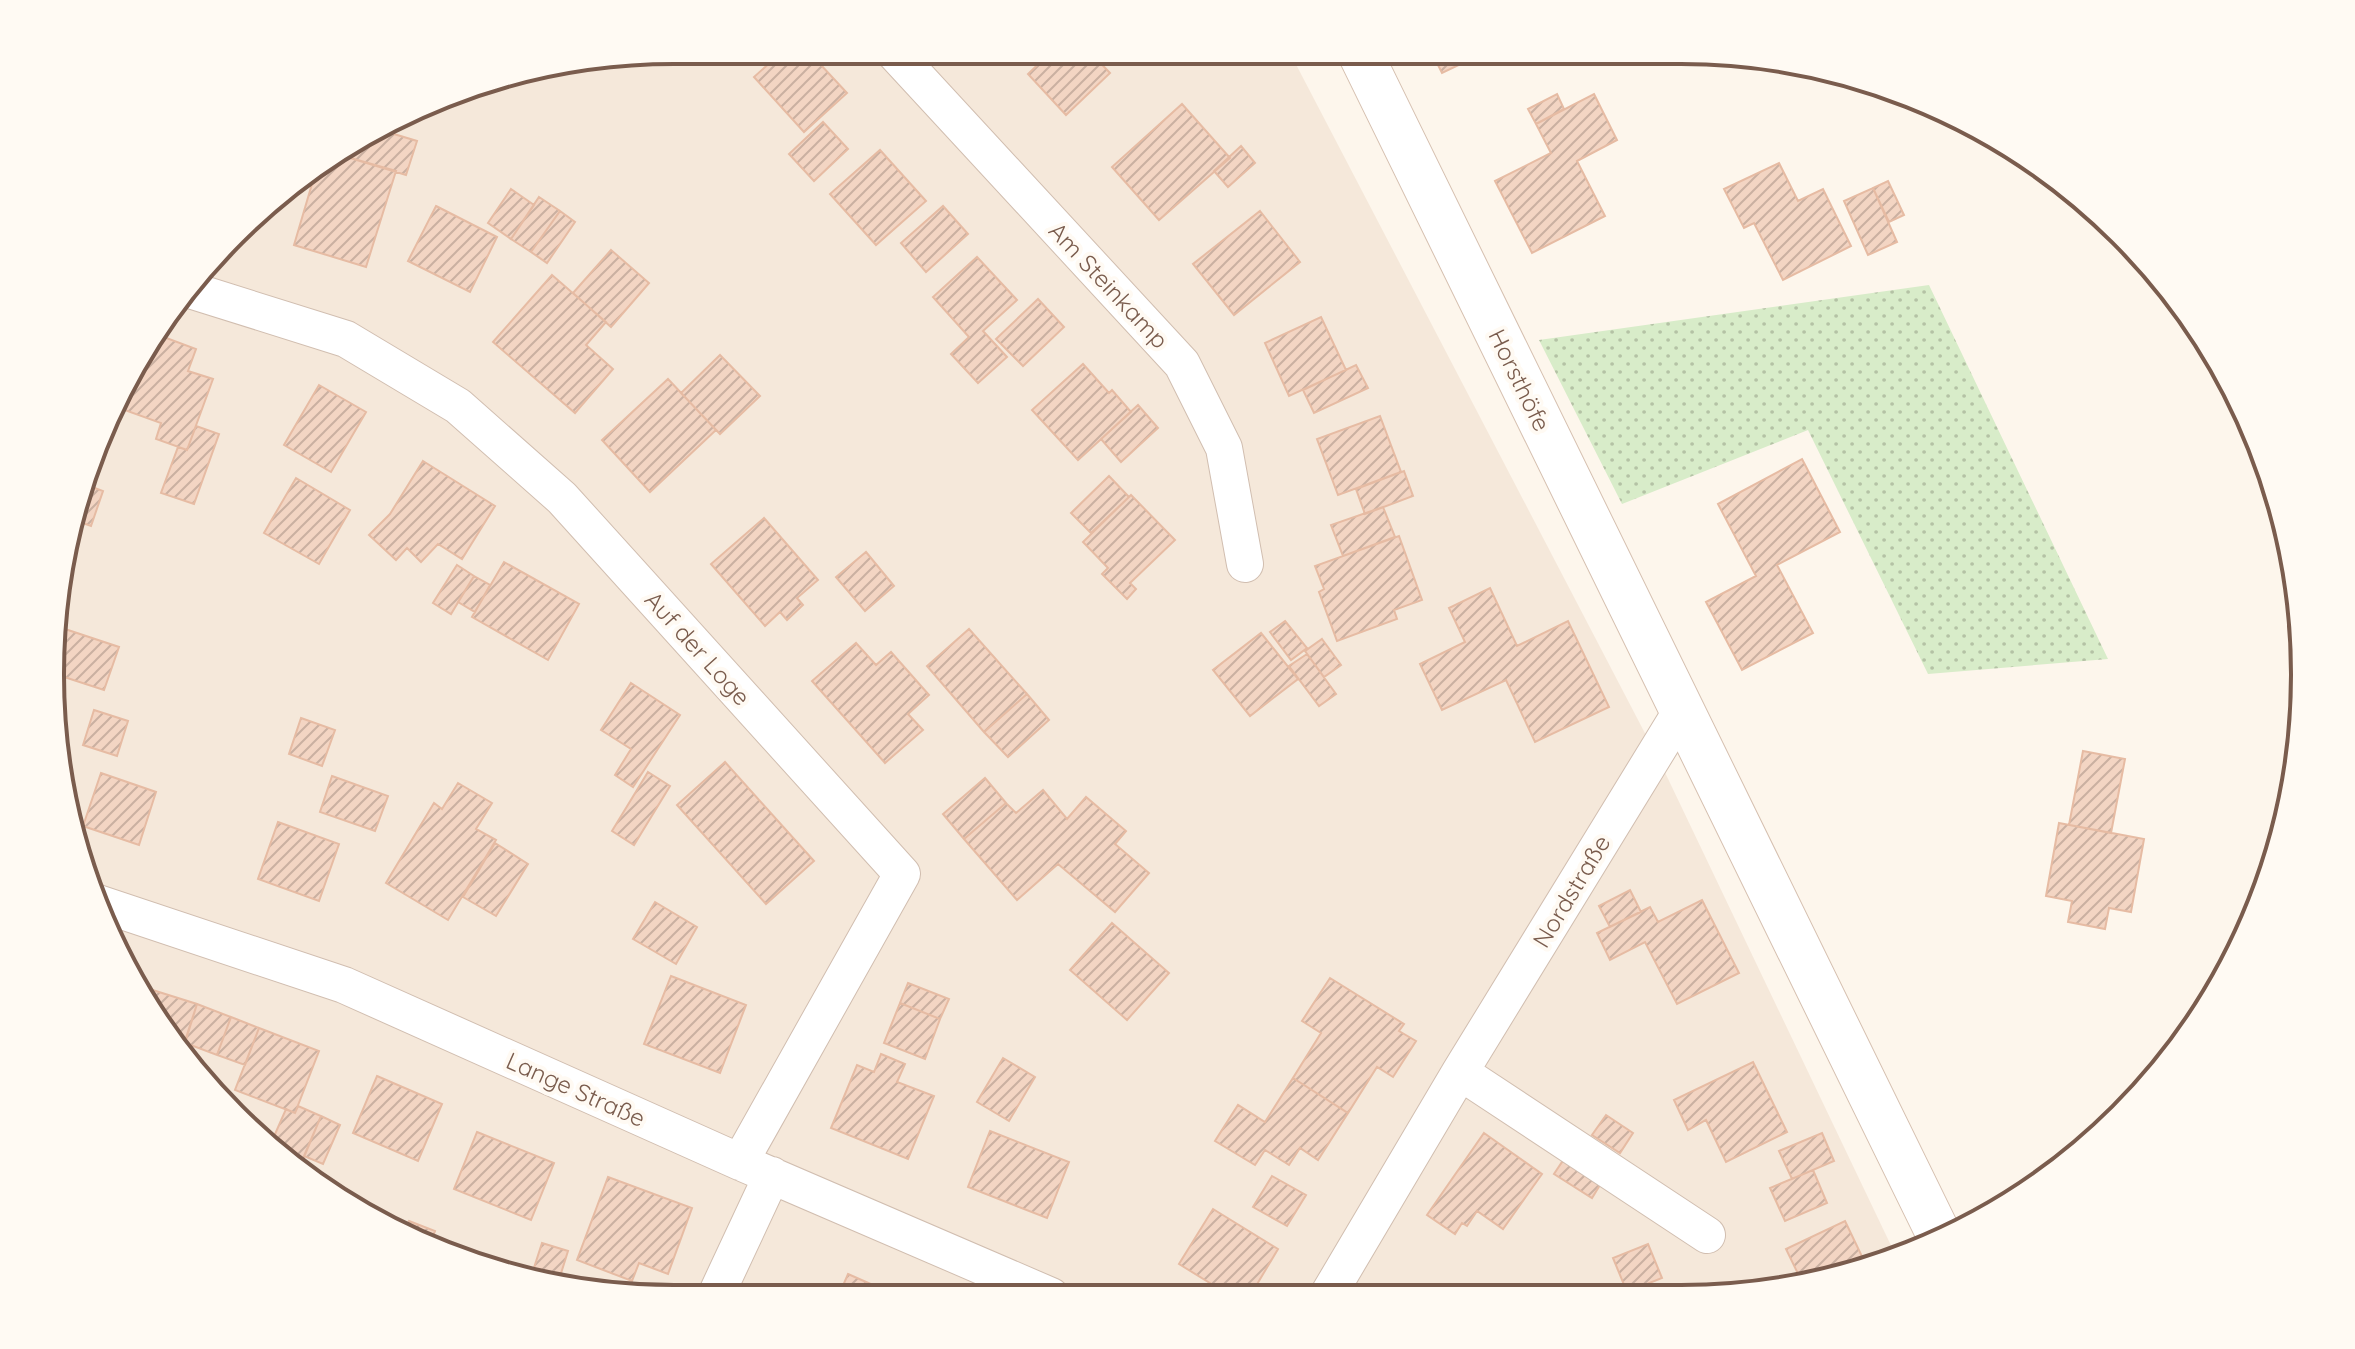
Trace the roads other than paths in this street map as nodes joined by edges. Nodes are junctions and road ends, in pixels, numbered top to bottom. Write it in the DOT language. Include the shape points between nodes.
graph roads {
  1 [pos="905,64"];
  2 [pos="1365,64"];
  3 [pos="199,293"];
  4 [pos="1245,564"];
  5 [pos="1682,710"];
  6 [pos="110,907"];
  7 [pos="1460,1072"];
  8 [pos="756,1169"];
  9 [pos="1936,1229"];
  10 [pos="1707,1235"];
  11 [pos="719,1285"];
  12 [pos="1025,1285"];
  13 [pos="1334,1285"];
  1 -- 4 [label="street, Am Steinkamp" via="1182,364 1224,448"];
  2 -- 5 [label="main road, Horsthöfe"];
  3 -- 8 [label="street, Auf der Loge" via="346,339 458,406 562,498 902,874"];
  5 -- 7 [label="street, Nordstraße"];
  5 -- 9 [label="main road, Horsthöfe"];
  6 -- 8 [label="street, Lange Straße" via="344,985"];
  7 -- 10 [label="street"];
  7 -- 13 [label="street, Nordstraße"];
  8 -- 11 [label="street"];
  8 -- 12 [label="street, Lange Straße"];
}
